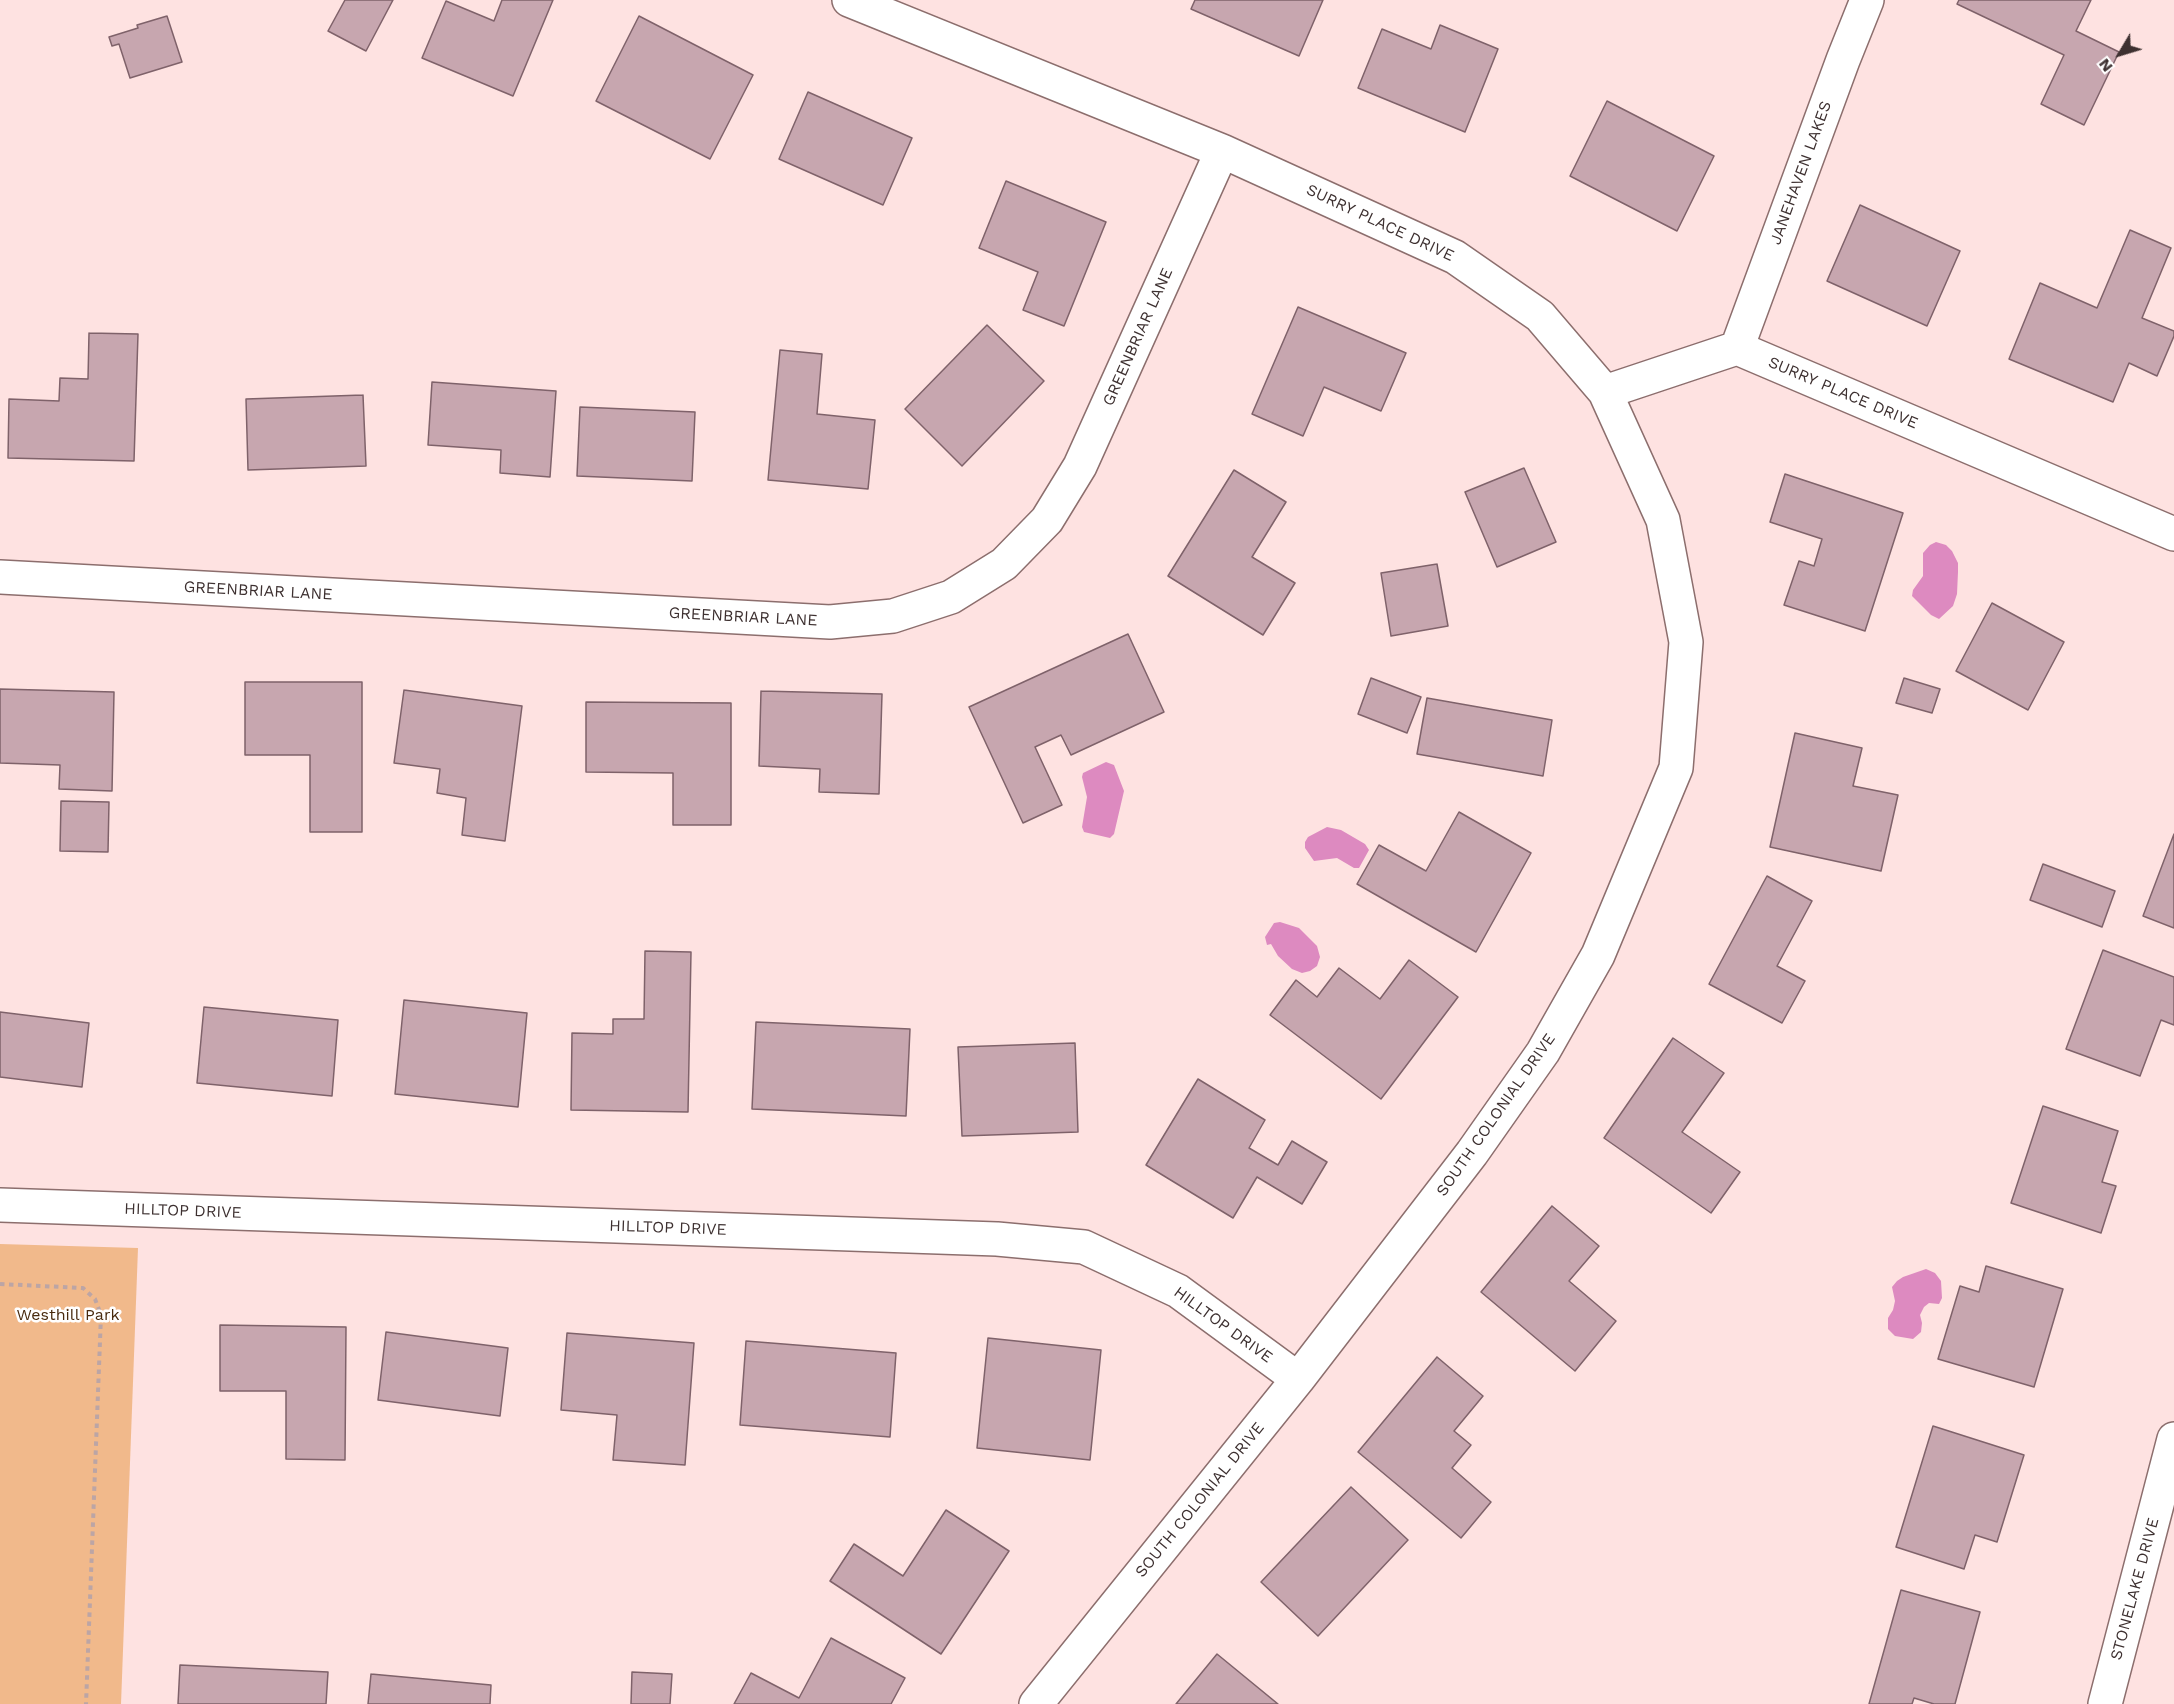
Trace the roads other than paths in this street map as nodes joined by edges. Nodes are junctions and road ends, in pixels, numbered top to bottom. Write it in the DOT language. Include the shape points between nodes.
graph roads {
  1 [pos="849,0"];
  2 [pos="1867,0"];
  3 [pos="1222,151"];
  4 [pos="1737,348"];
  5 [pos="1605,392"];
  6 [pos="2174,534"];
  7 [pos="0,577"];
  8 [pos="0,1205"];
  9 [pos="1298,1379"];
  10 [pos="2174,1439"];
  11 [pos="1036,1704"];
  12 [pos="2105,1704"];
  1 -- 3 [label="street, SURRY PLACE DRIVE"];
  2 -- 4 [label="street, JANEHAVEN LAKES"];
  3 -- 5 [label="street, SURRY PLACE DRIVE" via="1455,257 1540,316"];
  3 -- 7 [label="street, GREENBRIAR LANE" via="1080,466 1047,520 1004,564 951,597 893,616 830,622"];
  4 -- 5 [label="street"];
  4 -- 6 [label="street, SURRY PLACE DRIVE"];
  5 -- 9 [label="street, SOUTH COLONIAL DRIVE" via="1662,520 1686,642 1676,768 1598,955 1543,1052 1472,1153"];
  8 -- 9 [label="street, HILLTOP DRIVE" via="928,1236 1083,1247 1178,1291"];
  9 -- 11 [label="street, SOUTH COLONIAL DRIVE"];
  10 -- 12 [label="street, STONELAKE DRIVE"];
}
